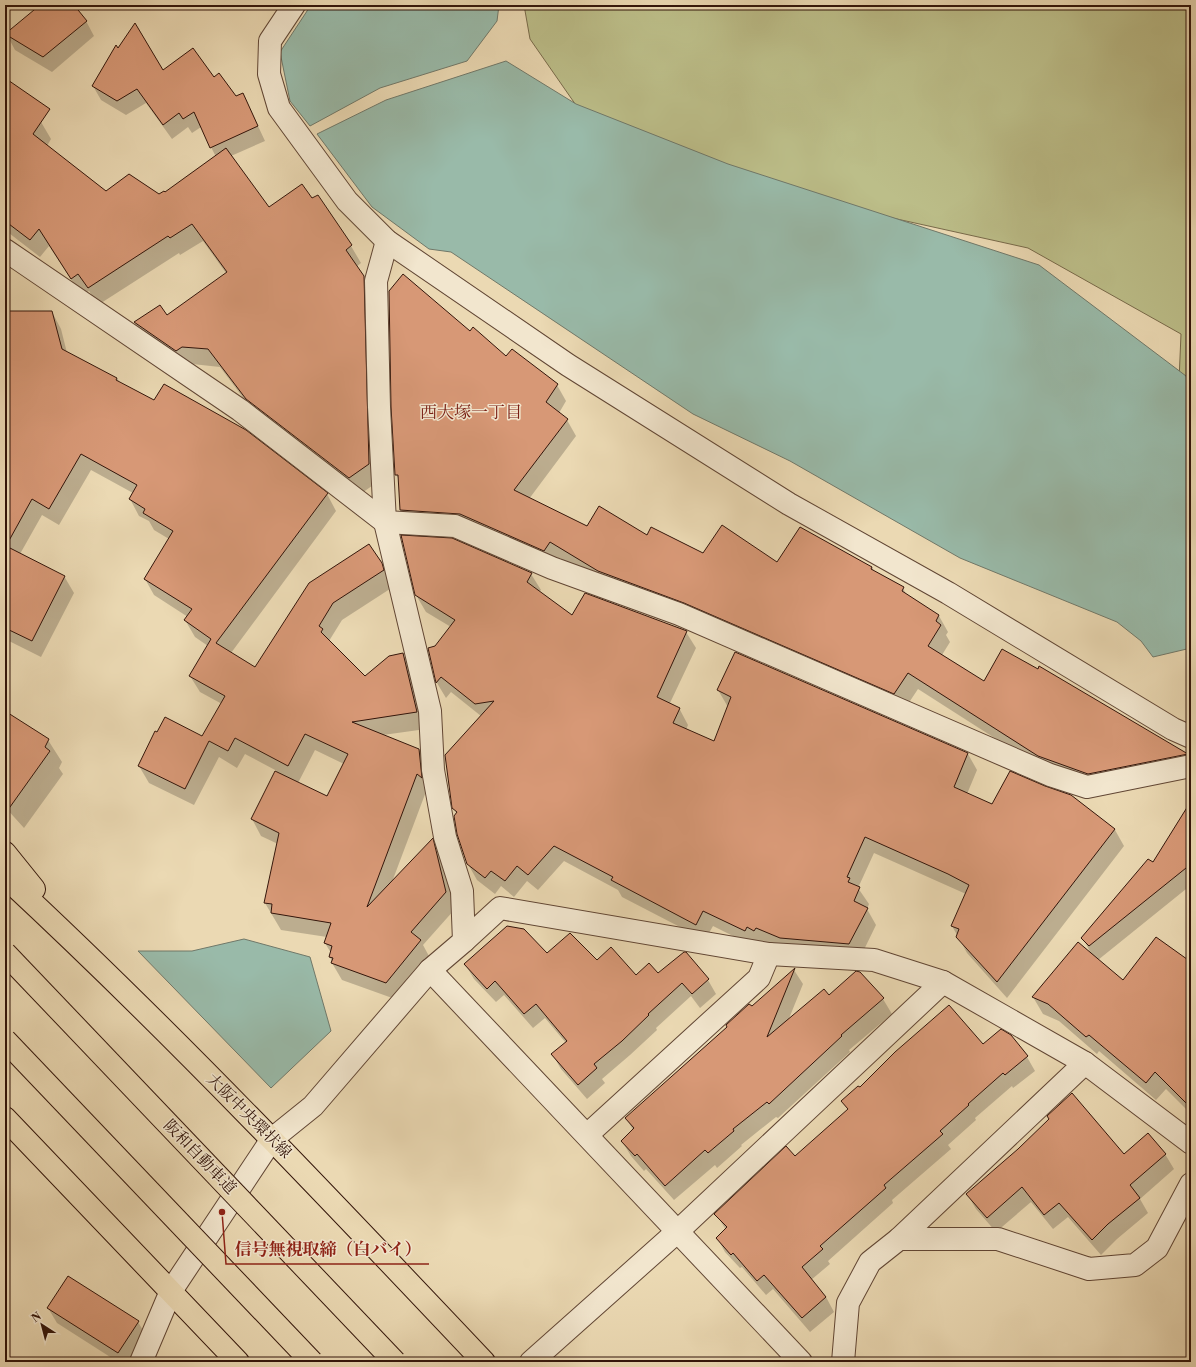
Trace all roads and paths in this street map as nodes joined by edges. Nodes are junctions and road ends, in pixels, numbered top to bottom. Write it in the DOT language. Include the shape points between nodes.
graph roads {
  1 [pos="294,5"];
  2 [pos="387,241"];
  3 [pos="5,250"];
  4 [pos="385,522"];
  5 [pos="1191,737"];
  6 [pos="1191,766"];
  7 [pos="5,853"];
  8 [pos="5,877"];
  9 [pos="464,941"];
  10 [pos="82,948"];
  11 [pos="5,953"];
  12 [pos="770,954"];
  13 [pos="430,970"];
  14 [pos="943,982"];
  15 [pos="5,1040"];
  16 [pos="1085,1062"];
  17 [pos="5,1118"];
  18 [pos="587,1135"];
  19 [pos="272,1139"];
  20 [pos="1191,1143"];
  21 [pos="1191,1184"];
  22 [pos="678,1231"];
  23 [pos="899,1239"];
  24 [pos="171,1291"];
  25 [pos="141,1362"];
  26 [pos="238,1362"];
  27 [pos="312,1362"];
  28 [pos="396,1362"];
  29 [pos="484,1362"];
  30 [pos="532,1362"];
  31 [pos="801,1362"];
  32 [pos="843,1362"];
  1 -- 2 [label="street" via="270,41 269,74 279,108 347,201"];
  2 -- 4 [label="street" via="376,282"];
  2 -- 5 [label="street" via="568,365 789,504 948,593 1173,729"];
  3 -- 4 [label="street" via="240,410"];
  4 -- 6 [label="street" via="455,526 552,568 679,614 1050,775 1087,787"];
  4 -- 9 [label="street" via="430,711 432,770 445,837 462,891"];
  7 -- 10 [label="main road"];
  8 -- 10 [label="main road, 大阪中央環状線"];
  9 -- 12 [label="street" via="500,908"];
  9 -- 13 [label="street"];
  10 -- 19 [label="main road, 大阪中央環状線"];
  11 -- 28 [label="main road, 阪和自動車道, bridge"];
  12 -- 14 [label="street" via="874,960"];
  12 -- 18 [label="street" via="759,978"];
  13 -- 18 [label="street"];
  13 -- 19 [label="street" via="313,1106"];
  14 -- 16 [label="street"];
  14 -- 22 [label="street"];
  15 -- 27 [label="main road, bridge"];
  16 -- 20 [label="street"];
  16 -- 23 [label="street"];
  17 -- 24 [label="main road"];
  18 -- 22 [label="street"];
  19 -- 24 [label="street"];
  19 -- 29 [label="main road, 大阪中央環状線"];
  21 -- 23 [label="street" via="1157,1248 1135,1265 1090,1269 998,1239"];
  22 -- 30 [label="street"];
  22 -- 31 [label="street"];
  23 -- 32 [label="street" via="870,1262 848,1303"];
  24 -- 25 [label="street"];
  24 -- 26 [label="main road"];
}
